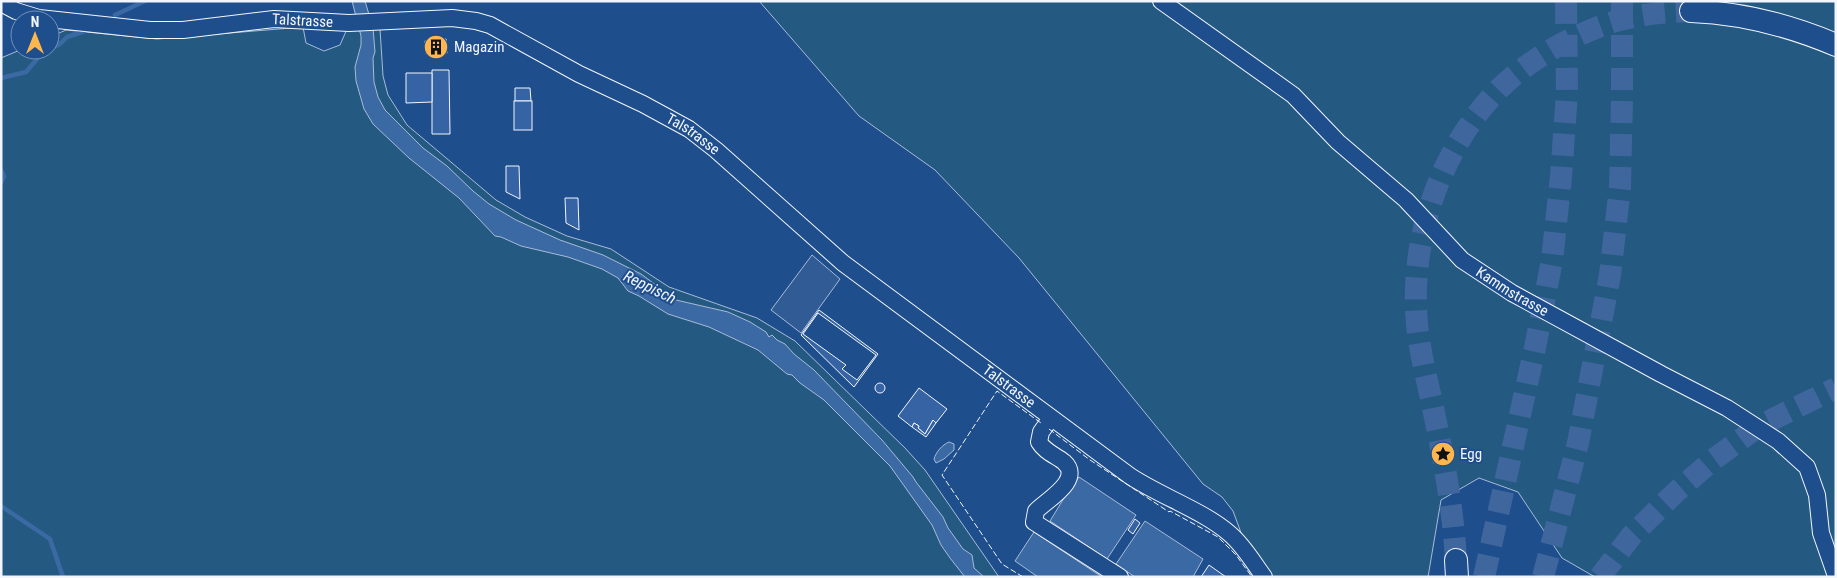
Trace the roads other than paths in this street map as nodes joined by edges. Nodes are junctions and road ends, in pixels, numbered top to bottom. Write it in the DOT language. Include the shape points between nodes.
graph roads {
  1 [pos="1161,1"];
  2 [pos="1,3"];
  3 [pos="1691,11"];
  4 [pos="1836,45"];
  5 [pos="1051,418"];
  6 [pos="1836,576"];
  7 [pos="1120,577"];
  8 [pos="1264,577"];
  1 -- 6 [label="street, Kammstrasse" via="1292,94 1338,142 1406,200 1462,260 1512,293 1727,408 1778,442 1807,468 1817,495 1821,533"];
  2 -- 5 [label="street, Talstrasse" via="39,18 150,30 191,29 274,19 349,23 452,18 490,25 578,74 678,122 716,150 843,263"];
  3 -- 4 [label="highway" via="1730,14 1790,26"];
  5 -- 7 [label="street" via="1041,432 1039,442 1066,464 1068,477 1064,487 1036,511 1034,522"];
  5 -- 8 [label="street, Talstrasse" via="1142,484 1222,528 1242,547"];
}
